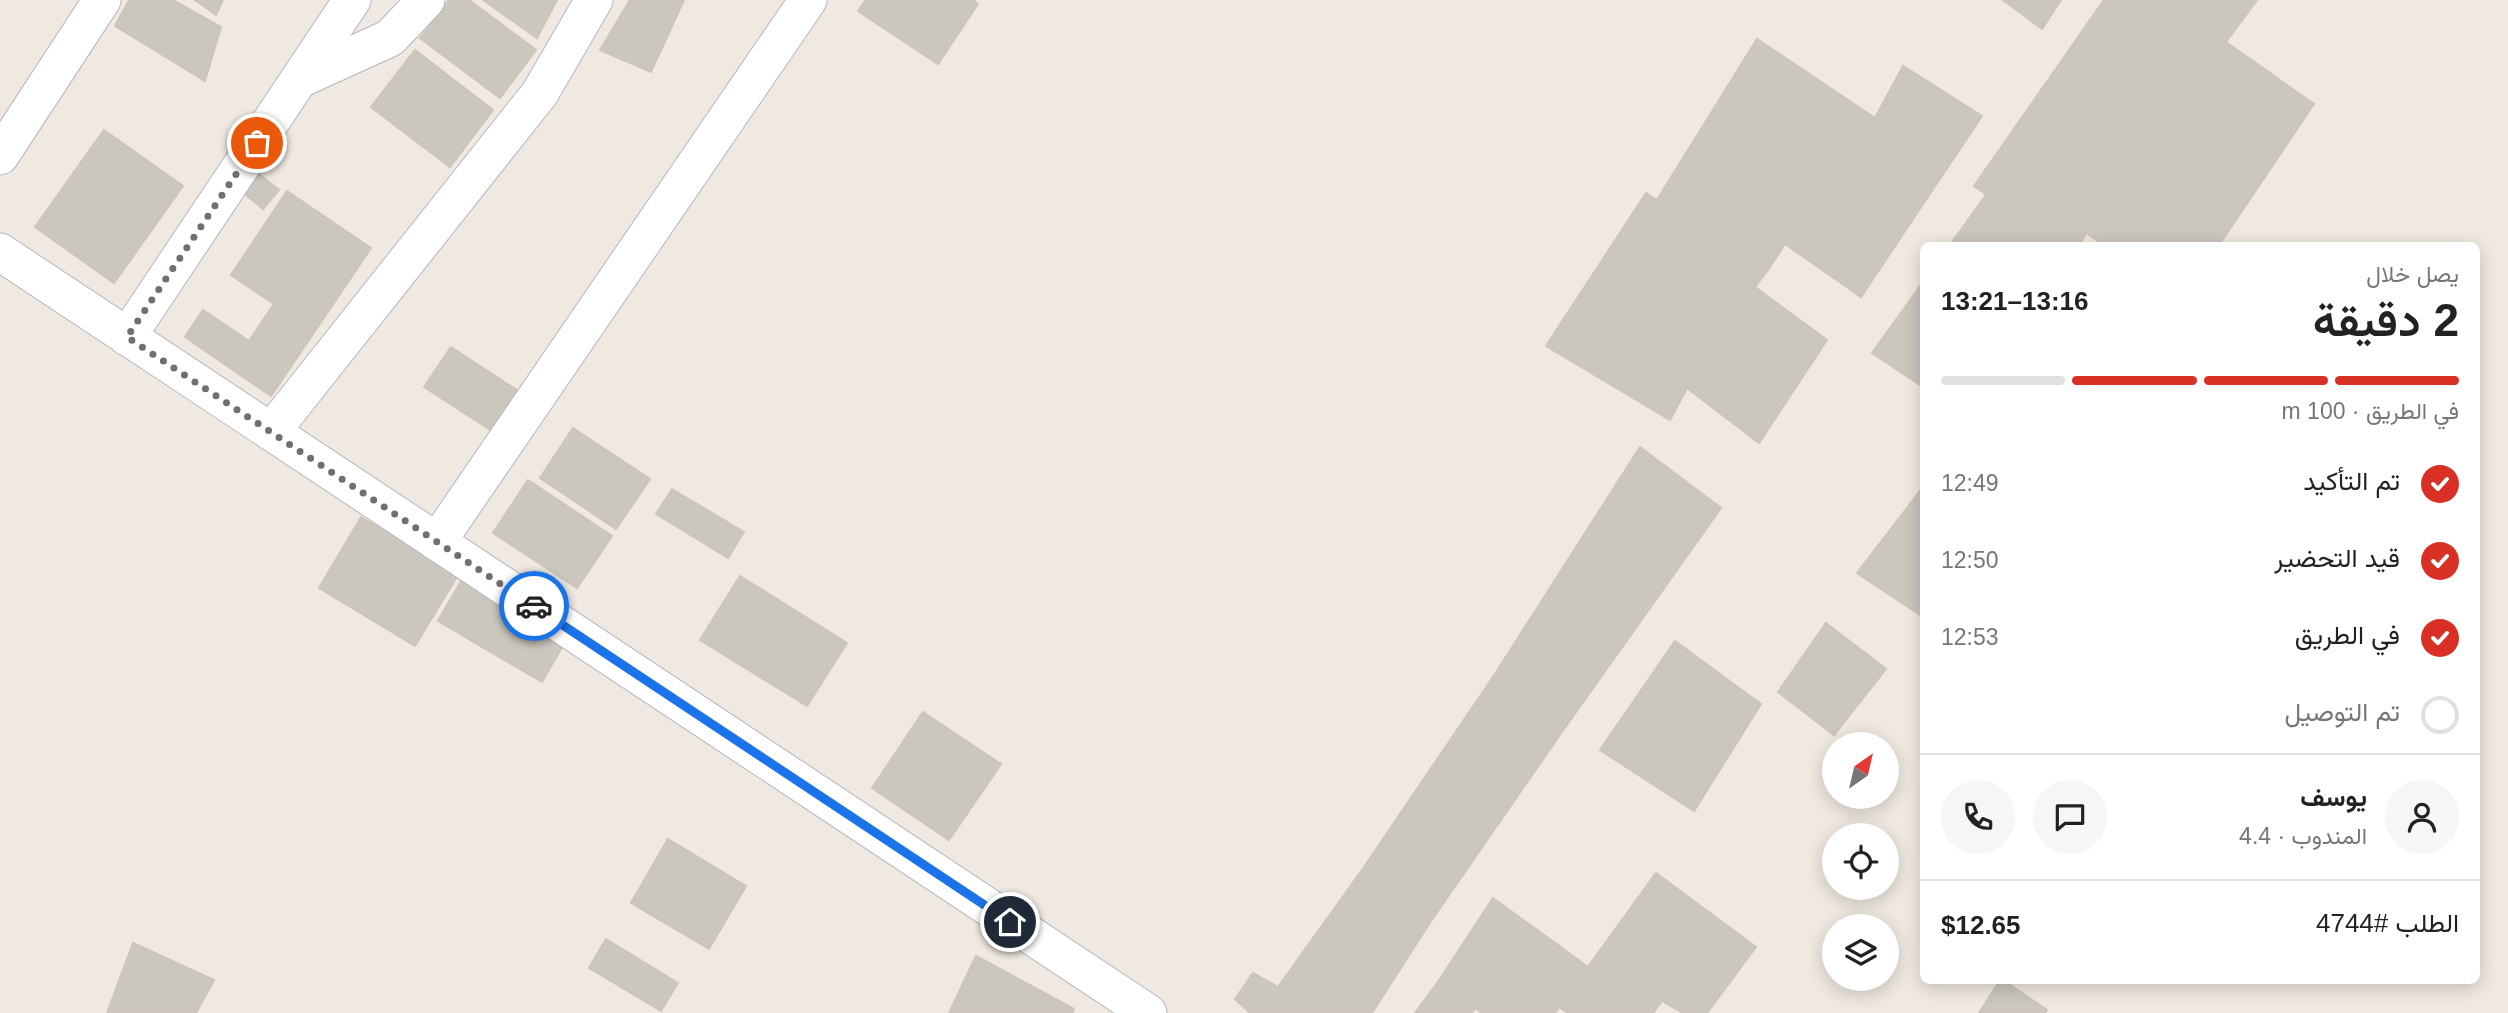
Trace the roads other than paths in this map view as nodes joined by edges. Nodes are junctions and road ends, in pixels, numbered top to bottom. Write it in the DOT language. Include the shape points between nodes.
graph roads {
  1 [pos="102,0"];
  2 [pos="352,0"];
  3 [pos="426,0"];
  4 [pos="594,0"];
  5 [pos="808,0"];
  6 [pos="300,79"];
  7 [pos="0,156"];
  8 [pos="0,252"];
  9 [pos="127,337"];
  10 [pos="271,432"];
  11 [pos="437,542"];
  12 [pos="1148,1013"];
  1 -- 7 [label="street"];
  2 -- 6 [label="street"];
  3 -- 6 [label="street" via="390,38"];
  4 -- 10 [label="street" via="540,93"];
  5 -- 11 [label="street"];
  6 -- 9 [label="street"];
  8 -- 9 [label="street"];
  9 -- 10 [label="street"];
  10 -- 11 [label="street"];
  11 -- 12 [label="street"];
}
